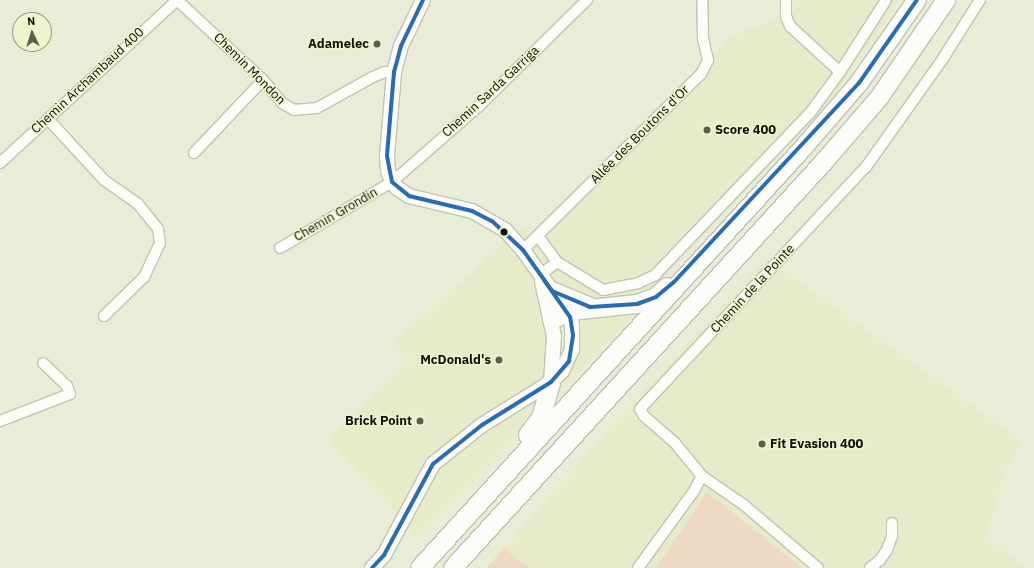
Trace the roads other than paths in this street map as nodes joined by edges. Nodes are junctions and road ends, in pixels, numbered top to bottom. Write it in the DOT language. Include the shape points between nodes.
graph roads {
  1 [pos="177,0"];
  2 [pos="423,0"];
  3 [pos="587,0"];
  4 [pos="702,0"];
  5 [pos="786,0"];
  6 [pos="886,0"];
  7 [pos="917,0"];
  8 [pos="946,0"];
  9 [pos="980,0"];
  10 [pos="394,72"];
  11 [pos="840,72"];
  12 [pos="263,80"];
  13 [pos="836,110"];
  14 [pos="48,119"];
  15 [pos="194,153"];
  16 [pos="0,163"];
  17 [pos="392,182"];
  18 [pos="538,236"];
  19 [pos="280,248"];
  20 [pos="523,250"];
  21 [pos="557,262"];
  22 [pos="540,275"];
  23 [pos="552,291"];
  24 [pos="590,307"];
  25 [pos="104,316"];
  26 [pos="560,316"];
  27 [pos="43,362"];
  28 [pos="551,382"];
  29 [pos="0,421"];
  30 [pos="702,476"];
  31 [pos="892,523"];
  32 [pos="372,568"];
  33 [pos="419,568"];
  34 [pos="453,568"];
  35 [pos="638,568"];
  36 [pos="818,568"];
  37 [pos="870,568"];
  1 -- 12 [label="street, Chemin Mondon"];
  1 -- 14 [label="street, Chemin Archambaud 400"];
  2 -- 10 [label="main road" via="400,46"];
  3 -- 17 [label="street, Chemin Sarda Garriga" via="478,107"];
  4 -- 18 [label="street, Allée des Boutons d'Or" via="703,39 708,60 701,74"];
  5 -- 11 [label="street" via="786,16 790,26"];
  6 -- 11 [label="street"];
  7 -- 13 [label="highway" via="859,83"];
  8 -- 34 [label="highway" via="879,98 822,164"];
  9 -- 30 [label="street, Chemin de la Pointe" via="942,60 866,167 640,409 644,416 675,443"];
  10 -- 12 [label="street, Chemin Mondon" via="385,72 324,105 301,111 282,103"];
  10 -- 17 [label="main road" via="388,156 388,171"];
  11 -- 21 [label="street" via="810,113 655,275 638,283 603,290"];
  12 -- 15 [label="street"];
  13 -- 24 [label="highway" via="809,134 674,282 656,296 637,304"];
  13 -- 33 [label="highway"];
  14 -- 16 [label="street, Chemin Archambaud 400"];
  14 -- 25 [label="street" via="104,180 138,204 158,229 157,251 144,278"];
  17 -- 19 [label="street, Chemin Grondin"];
  17 -- 20 [label="main road" via="409,196 472,211 505,230"];
  18 -- 20 [label="street, Allée des Boutons d'Or"];
  18 -- 21 [label="street"];
  20 -- 22 [label="main road"];
  21 -- 22 [label="street"];
  22 -- 23 [label="main road"];
  22 -- 26 [label="main road"];
  23 -- 24 [label="highway"];
  23 -- 26 [label="main road"];
  24 -- 26 [label="highway"];
  26 -- 28 [label="main road" via="554,343"];
  26 -- 28 [label="main road" via="573,330 572,350 562,372"];
  27 -- 29 [label="street" via="67,386 70,394"];
  28 -- 32 [label="main road" via="482,425 433,464 384,555"];
  28 -- 33 [label="highway" via="541,418 504,468 442,536"];
  30 -- 35 [label="street"];
  30 -- 36 [label="street" via="744,505"];
  31 -- 37 [label="street" via="892,536 887,550"];
}
